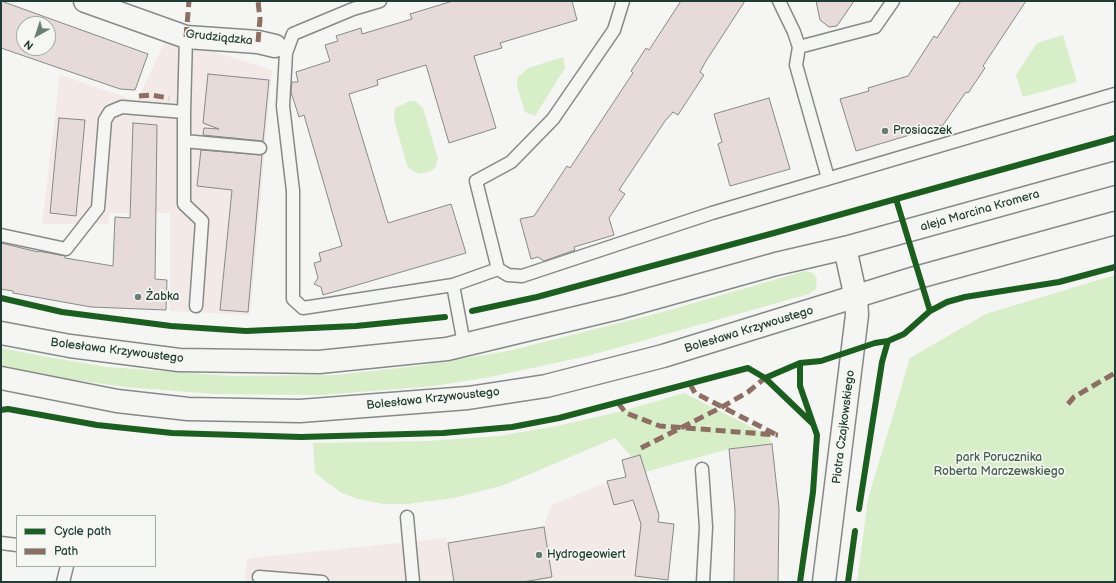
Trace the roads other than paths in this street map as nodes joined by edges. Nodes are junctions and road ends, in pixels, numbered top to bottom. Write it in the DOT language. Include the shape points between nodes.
graph roads {
  1 [pos="85,1"];
  2 [pos="380,1"];
  3 [pos="623,1"];
  4 [pos="779,1"];
  5 [pos="893,1"];
  6 [pos="186,37"];
  7 [pos="799,47"];
  8 [pos="280,50"];
  9 [pos="1115,94"];
  10 [pos="184,112"];
  11 [pos="184,141"];
  12 [pos="260,148"];
  13 [pos="1115,173"];
  14 [pos="828,178"];
  15 [pos="1115,223"];
  16 [pos="1,235"];
  17 [pos="845,248"];
  18 [pos="498,269"];
  19 [pos="453,285"];
  20 [pos="856,298"];
  21 [pos="196,306"];
  22 [pos="1,333"];
  23 [pos="464,344"];
  24 [pos="1,378"];
  25 [pos="702,469"];
  26 [pos="407,517"];
  27 [pos="1,543"];
  28 [pos="16,546"];
  29 [pos="67,567"];
  30 [pos="259,577"];
  31 [pos="63,582"];
  32 [pos="322,582"];
  33 [pos="413,582"];
  34 [pos="703,582"];
  35 [pos="824,582"];
  1 -- 6 [label="main road, Grudziądzka"];
  2 -- 8 [label="lane" via="353,8 293,34"];
  3 -- 18 [label="lane" via="614,30 553,119 511,162 476,181"];
  4 -- 7 [label="lane"];
  5 -- 7 [label="lane" via="875,27"];
  6 -- 8 [label="main road, Grudziądzka" via="258,42"];
  6 -- 10 [label="lane"];
  7 -- 14 [label="lane" via="796,65"];
  8 -- 19 [label="lane" via="293,191 293,299 303,308"];
  9 -- 14 [label="lane"];
  10 -- 11 [label="lane"];
  10 -- 16 [label="lane" via="122,107 110,112 106,120 98,208 66,249"];
  11 -- 12 [label="lane"];
  11 -- 21 [label="lane" via="184,204 202,221"];
  13 -- 17 [label="main road, aleja Marcina Kromera"];
  14 -- 18 [label="lane" via="712,213 522,276"];
  15 -- 20 [label="main road" via="915,278"];
  17 -- 20 [label="main road, Piotra Czajkowskiego"];
  17 -- 23 [label="main road, Bolesława Krzywoustego" via="776,264 622,307"];
  18 -- 19 [label="lane"];
  19 -- 23 [label="lane"];
  20 -- 24 [label="main road, Bolesława Krzywoustego" via="656,358 546,386 468,398 300,412 188,409 117,401"];
  20 -- 35 [label="main road, Piotra Czajkowskiego" via="855,342"];
  22 -- 23 [label="main road, Bolesława Krzywoustego" via="70,346 187,360 319,362 447,349"];
  25 -- 34 [label="lane" via="706,527"];
  26 -- 33 [label="lane"];
  27 -- 28 [label="lane"];
  29 -- 31 [label="lane"];
  30 -- 32 [label="lane"];
}
